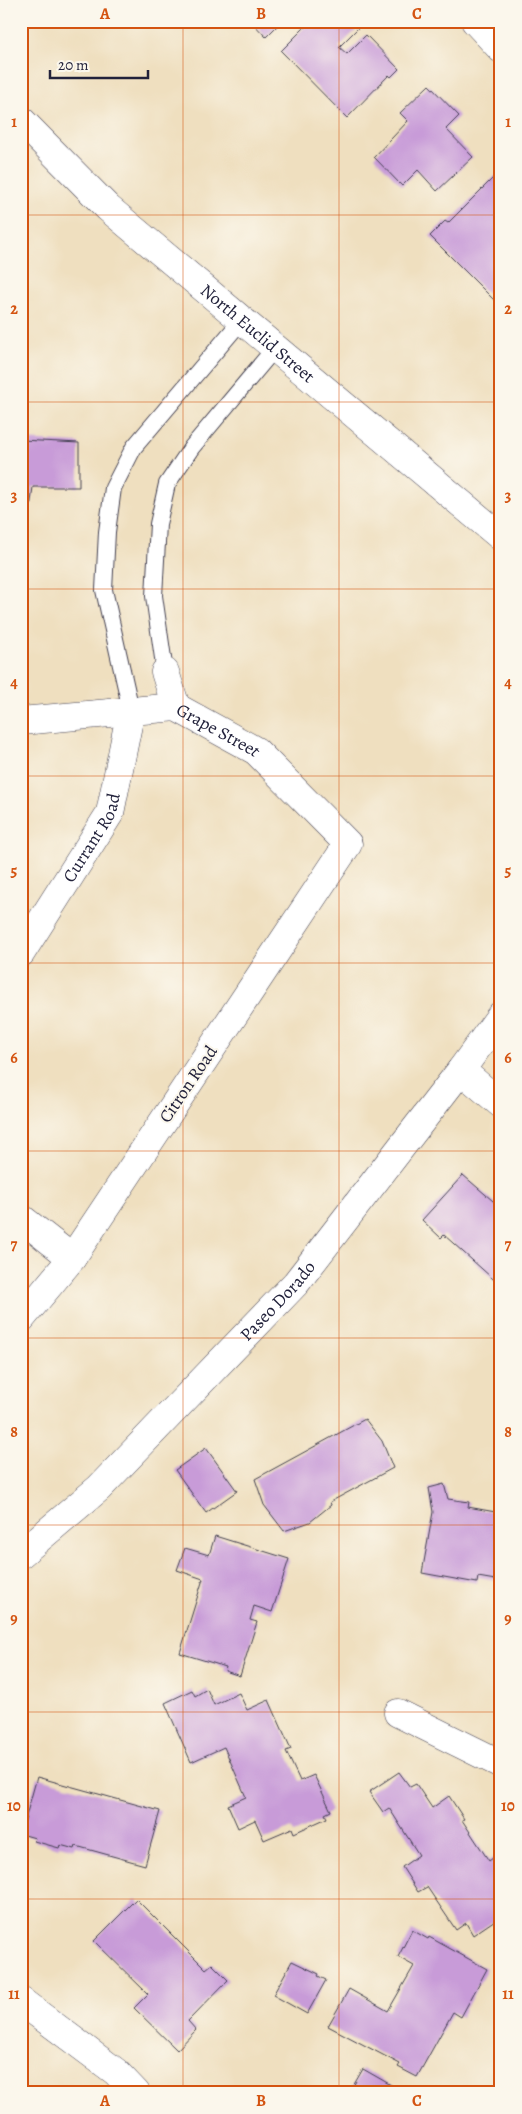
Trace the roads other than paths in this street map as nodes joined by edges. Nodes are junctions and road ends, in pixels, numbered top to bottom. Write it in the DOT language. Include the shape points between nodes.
graph roads {
  1 [pos="475,21"];
  2 [pos="501,49"];
  3 [pos="21,120"];
  4 [pos="241,322"];
  5 [pos="274,348"];
  6 [pos="501,537"];
  7 [pos="165,672"];
  8 [pos="176,707"];
  9 [pos="131,710"];
  10 [pos="21,721"];
  11 [pos="348,844"];
  12 [pos="21,953"];
  13 [pos="501,1015"];
  14 [pos="460,1070"];
  15 [pos="501,1104"];
  16 [pos="21,1218"];
  17 [pos="72,1258"];
  18 [pos="21,1319"];
  19 [pos="21,1554"];
  20 [pos="398,1713"];
  21 [pos="501,1764"];
  22 [pos="21,2001"];
  23 [pos="136,2093"];
  1 -- 2 [label="street"];
  3 -- 4 [label="street, North Euclid Street" via="108,208"];
  4 -- 5 [label="street, North Euclid Street"];
  4 -- 9 [label="lane" via="134,447 113,488 104,590"];
  5 -- 6 [label="street, North Euclid Street"];
  5 -- 7 [label="lane" via="192,447 167,484 158,524 154,596"];
  7 -- 8 [label="street"];
  8 -- 9 [label="street, Grape Street"];
  8 -- 11 [label="street, Grape Street" via="256,751"];
  9 -- 10 [label="street, Grape Street"];
  9 -- 12 [label="street, Currant Road" via="110,813"];
  11 -- 17 [label="street, Citron Road"];
  13 -- 14 [label="street, Paseo Dorado"];
  14 -- 15 [label="street"];
  14 -- 19 [label="street, Paseo Dorado" via="296,1282 99,1488"];
  16 -- 17 [label="street"];
  17 -- 18 [label="street, Citron Road"];
  20 -- 21 [label="street"];
  22 -- 23 [label="street" via="116,2072"];
}
